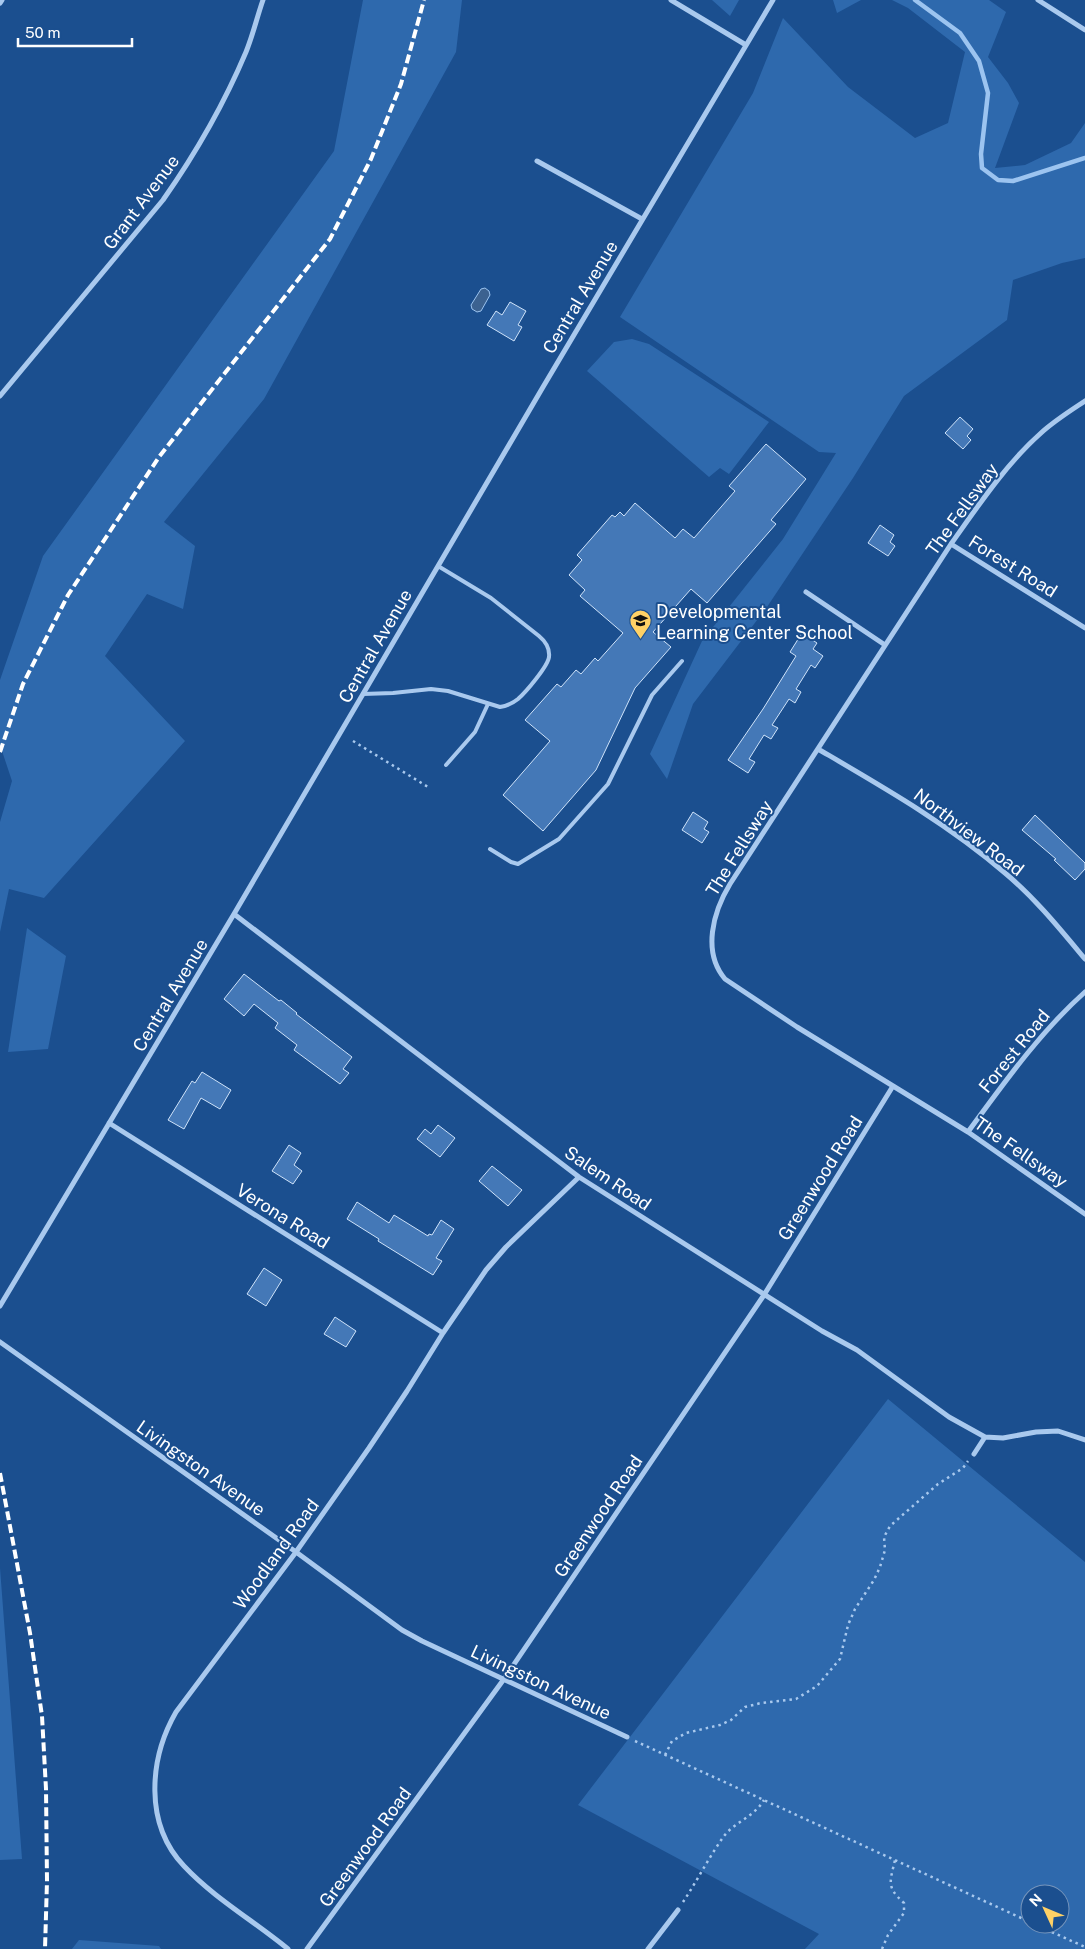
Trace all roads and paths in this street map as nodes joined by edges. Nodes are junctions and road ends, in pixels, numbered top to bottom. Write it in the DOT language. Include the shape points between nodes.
graph roads {
  1 [pos="263,0"];
  2 [pos="671,0"];
  3 [pos="773,0"];
  4 [pos="1038,0"];
  5 [pos="1085,30"];
  6 [pos="746,45"];
  7 [pos="537,161"];
  8 [pos="642,219"];
  9 [pos="0,396"];
  10 [pos="1085,402"];
  11 [pos="951,544"];
  12 [pos="438,566"];
  13 [pos="806,592"];
  14 [pos="1085,628"];
  15 [pos="885,645"];
  16 [pos="682,661"];
  17 [pos="364,694"];
  18 [pos="488,704"];
  19 [pos="353,741"];
  20 [pos="818,749"];
  21 [pos="446,765"];
  22 [pos="428,787"];
  23 [pos="490,849"];
  24 [pos="234,914"];
  25 [pos="1085,959"];
  26 [pos="1085,992"];
  27 [pos="893,1086"];
  28 [pos="109,1123"];
  29 [pos="968,1132"];
  30 [pos="579,1177"];
  31 [pos="1085,1214"];
  32 [pos="764,1295"];
  33 [pos="0,1306"];
  34 [pos="443,1333"];
  35 [pos="0,1342"];
  36 [pos="985,1437"];
  37 [pos="1085,1440"];
  38 [pos="974,1454"];
  39 [pos="296,1552"];
  40 [pos="504,1679"];
  41 [pos="627,1737"];
  42 [pos="665,1754"];
  43 [pos="764,1800"];
  44 [pos="895,1860"];
  45 [pos="678,1910"];
  46 [pos="1020,1917"];
  47 [pos="1056,1934"];
  48 [pos="1085,1947"];
  49 [pos="288,1949"];
  50 [pos="308,1949"];
  51 [pos="648,1949"];
  52 [pos="882,1949"];
  1 -- 9 [label="street, Grant Avenue" via="247,50 207,133 187,166 163,200"];
  2 -- 6 [label="street"];
  3 -- 6 [label="street, Central Avenue"];
  4 -- 5 [label="street"];
  6 -- 8 [label="street, Central Avenue"];
  7 -- 8 [label="street"];
  8 -- 12 [label="street, Central Avenue"];
  10 -- 11 [label="street, The Fellsway" via="1041,433 1017,458"];
  11 -- 14 [label="street, Forest Road"];
  11 -- 15 [label="street, The Fellsway"];
  12 -- 17 [label="street, Central Avenue"];
  12 -- 18 [label="lane" via="491,598 532,629 548,647 546,665 520,698 500,707"];
  13 -- 15 [label="street"];
  15 -- 20 [label="street, The Fellsway"];
  16 -- 23 [label="lane" via="652,696 608,784 559,839 518,864"];
  17 -- 18 [label="lane" via="448,690"];
  17 -- 24 [label="street, Central Avenue"];
  18 -- 21 [label="lane" via="475,732"];
  19 -- 22 [label="path"];
  20 -- 25 [label="street, Northview Road" via="937,821 1006,873 1046,912"];
  20 -- 27 [label="street, The Fellsway" via="720,900 712,936 716,968 725,979"];
  24 -- 28 [label="street, Central Avenue"];
  24 -- 30 [label="street, Salem Road"];
  26 -- 29 [label="street, Forest Road" via="1040,1039"];
  27 -- 29 [label="street, The Fellsway"];
  27 -- 32 [label="street, Greenwood Road"];
  28 -- 33 [label="street, Central Avenue"];
  28 -- 34 [label="street, Verona Road"];
  29 -- 31 [label="street, The Fellsway"];
  30 -- 32 [label="street, Salem Road"];
  30 -- 34 [label="street, Woodland Road" via="506,1247 486,1270"];
  32 -- 36 [label="street, Salem Road" via="857,1350 949,1418"];
  32 -- 40 [label="street, Greenwood Road"];
  34 -- 39 [label="street, Woodland Road" via="375,1440"];
  35 -- 39 [label="street, Livingston Avenue"];
  36 -- 37 [label="street" via="1058,1431"];
  36 -- 38 [label="street"];
  38 -- 42 [label="path" via="963,1468 938,1484 890,1526 884,1537 880,1567 855,1608 840,1658 817,1686 796,1699 745,1707 725,1722 686,1733 672,1742"];
  39 -- 40 [label="street, Livingston Avenue" via="402,1630"];
  39 -- 49 [label="street, Woodland Road" via="176,1712 163,1737 155,1776 156,1804 163,1830 183,1865"];
  40 -- 41 [label="street, Livingston Avenue"];
  40 -- 50 [label="street, Greenwood Road"];
  41 -- 42 [label="path"];
  42 -- 43 [label="path"];
  43 -- 44 [label="path"];
  43 -- 45 [label="path" via="750,1817 735,1824 724,1836"];
  44 -- 46 [label="path"];
  44 -- 52 [label="path" via="889,1883 893,1893 904,1903 904,1913"];
  45 -- 51 [label="street"];
  47 -- 48 [label="path"];
}
